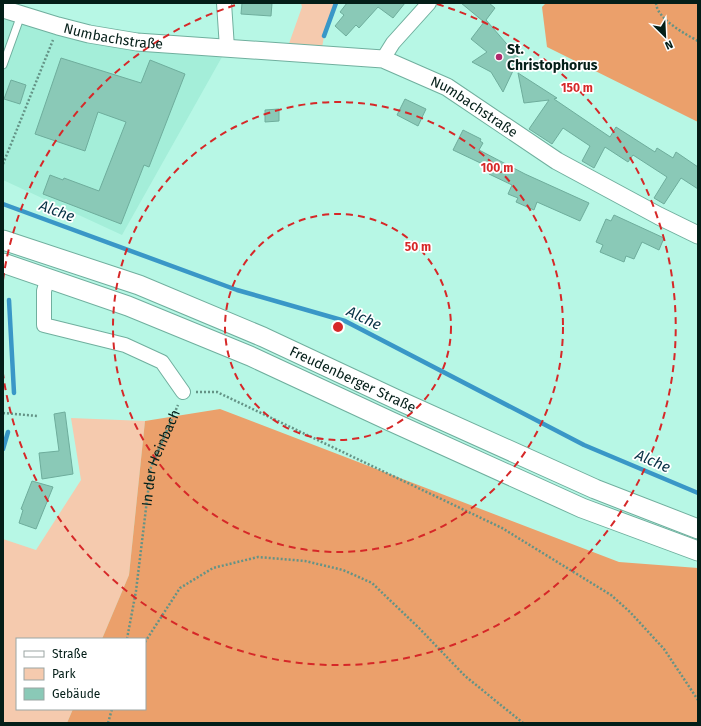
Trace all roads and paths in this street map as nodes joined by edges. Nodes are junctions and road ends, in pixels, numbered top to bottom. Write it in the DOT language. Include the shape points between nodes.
graph roads {
  1 [pos="224,3"];
  2 [pos="429,3"];
  3 [pos="656,3"];
  4 [pos="3,9"];
  5 [pos="21,15"];
  6 [pos="58,26"];
  7 [pos="698,41"];
  8 [pos="227,48"];
  9 [pos="383,59"];
  10 [pos="3,65"];
  11 [pos="3,164"];
  12 [pos="698,235"];
  13 [pos="3,240"];
  14 [pos="3,262"];
  15 [pos="48,277"];
  16 [pos="183,392"];
  17 [pos="3,413"];
  18 [pos="38,416"];
  19 [pos="698,529"];
  20 [pos="698,551"];
  21 [pos="127,638"];
  22 [pos="146,640"];
  23 [pos="698,700"];
  24 [pos="112,710"];
  25 [pos="108,723"];
  26 [pos="523,723"];
  1 -- 8 [label="street"];
  2 -- 9 [label="street" via="393,42"];
  3 -- 7 [label="path" via="656,8 673,26"];
  4 -- 5 [label="street, Numbachstraße"];
  5 -- 6 [label="street, Numbachstraße"];
  5 -- 10 [label="lane"];
  6 -- 8 [label="street, Numbachstraße" via="137,42"];
  6 -- 11 [label="path"];
  8 -- 9 [label="street, Numbachstraße"];
  9 -- 12 [label="street, Numbachstraße" via="447,88 557,162"];
  13 -- 19 [label="main road, Freudenberger Straße" via="146,288 263,337 595,489"];
  14 -- 15 [label="main road, Freudenberger Straße"];
  15 -- 16 [label="street, In der Heinbach" via="44,291 44,325 125,345 162,362"];
  15 -- 20 [label="main road, Freudenberger Straße" via="128,306 250,356 582,508"];
  16 -- 21 [label="path, In der Heinbach" via="151,467 136,591"];
  16 -- 23 [label="path" via="217,392 502,528 611,595 664,649"];
  17 -- 18 [label="path"];
  22 -- 26 [label="path" via="180,588 213,568 258,557 305,561 343,570 372,583 465,676"];
  24 -- 25 [label="path"];
}
